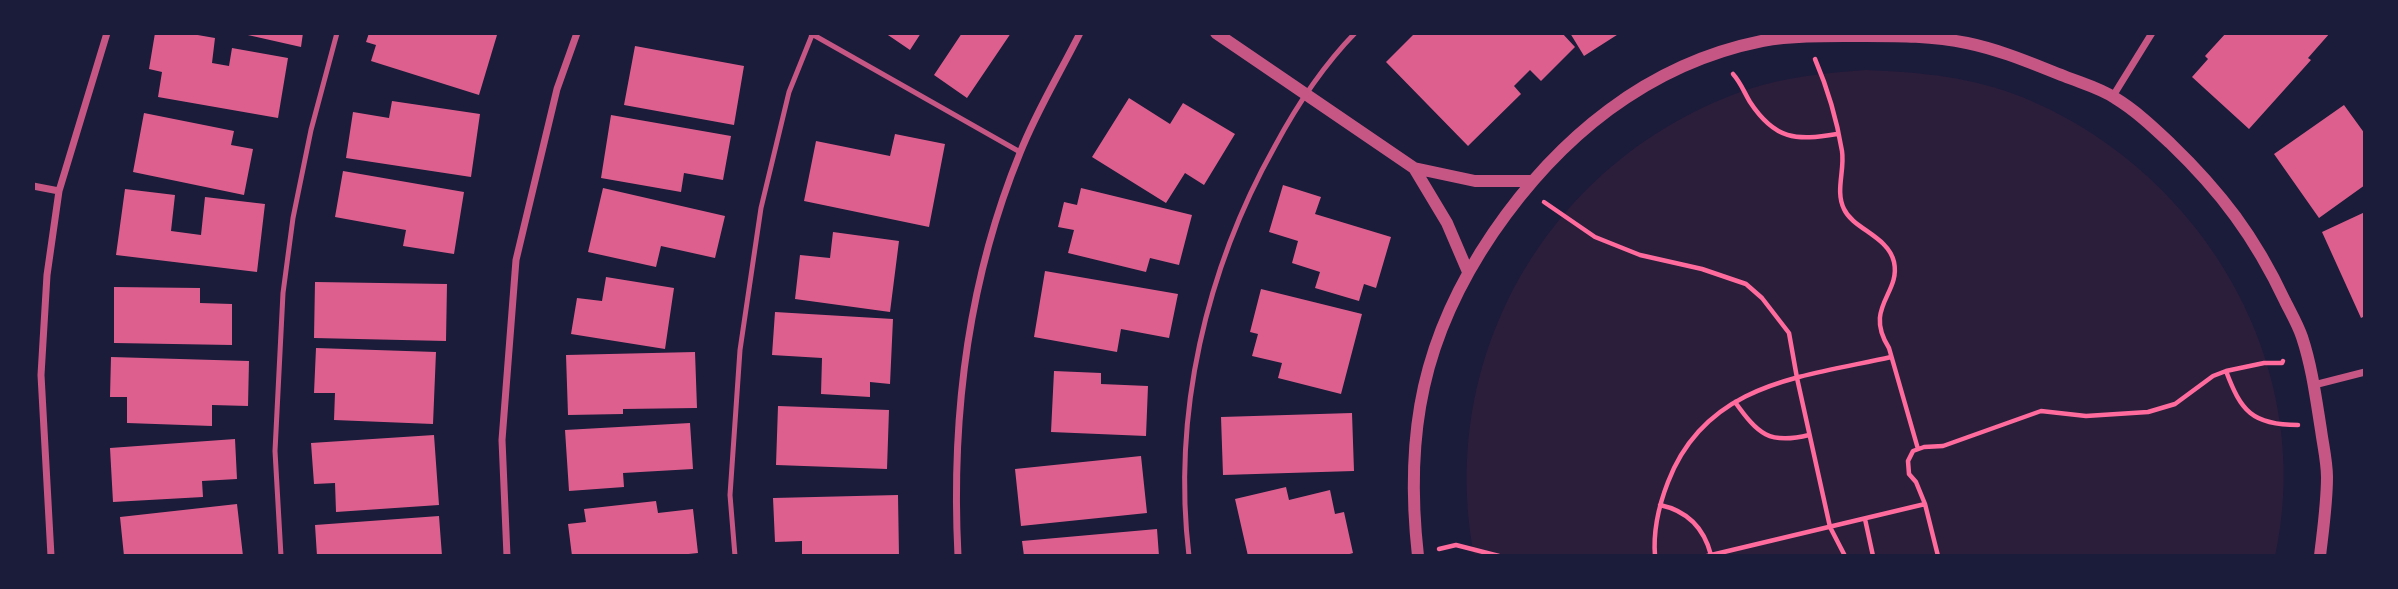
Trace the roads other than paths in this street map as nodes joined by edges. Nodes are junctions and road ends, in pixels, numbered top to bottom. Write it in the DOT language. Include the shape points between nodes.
graph roads {
  1 [pos="107,33"];
  2 [pos="337,33"];
  3 [pos="577,33"];
  4 [pos="1080,33"];
  5 [pos="1216,33"];
  6 [pos="1355,33"];
  7 [pos="2152,33"];
  8 [pos="811,34"];
  9 [pos="1762,37"];
  10 [pos="1306,94"];
  11 [pos="2113,96"];
  12 [pos="1020,152"];
  13 [pos="1414,168"];
  14 [pos="1529,184"];
  15 [pos="33,186"];
  16 [pos="58,191"];
  17 [pos="1468,272"];
  18 [pos="2365,372"];
  19 [pos="2314,385"];
  20 [pos="1418,555"];
  21 [pos="51,556"];
  22 [pos="281,556"];
  23 [pos="507,556"];
  24 [pos="735,556"];
  25 [pos="958,556"];
  26 [pos="1189,556"];
  27 [pos="2320,556"];
  1 -- 16 [label="street"];
  2 -- 22 [label="lane" via="311,130 283,293 275,452"];
  3 -- 23 [label="street" via="558,89 516,260 502,440"];
  4 -- 12 [label="street"];
  5 -- 10 [label="street"];
  6 -- 10 [label="lane"];
  7 -- 11 [label="street"];
  8 -- 12 [label="lane"];
  8 -- 24 [label="lane" via="789,92 764,195 740,349 730,495"];
  9 -- 11 [label="street" via="1911,36 1967,43"];
  9 -- 14 [label="street" via="1646,84 1576,135"];
  10 -- 13 [label="street"];
  10 -- 26 [label="lane" via="1246,200 1207,311 1189,411 1185,488"];
  11 -- 19 [label="street" via="2156,130 2231,207 2258,248 2302,336"];
  12 -- 25 [label="street" via="992,235 962,382 956,461"];
  13 -- 14 [label="street" via="1475,181"];
  13 -- 17 [label="street" via="1447,223"];
  14 -- 17 [label="street"];
  15 -- 16 [label="street"];
  16 -- 21 [label="street" via="41,374"];
  17 -- 20 [label="street" via="1442,325 1420,402 1413,479"];
  18 -- 19 [label="street"];
  19 -- 27 [label="street" via="2327,475"];
}
